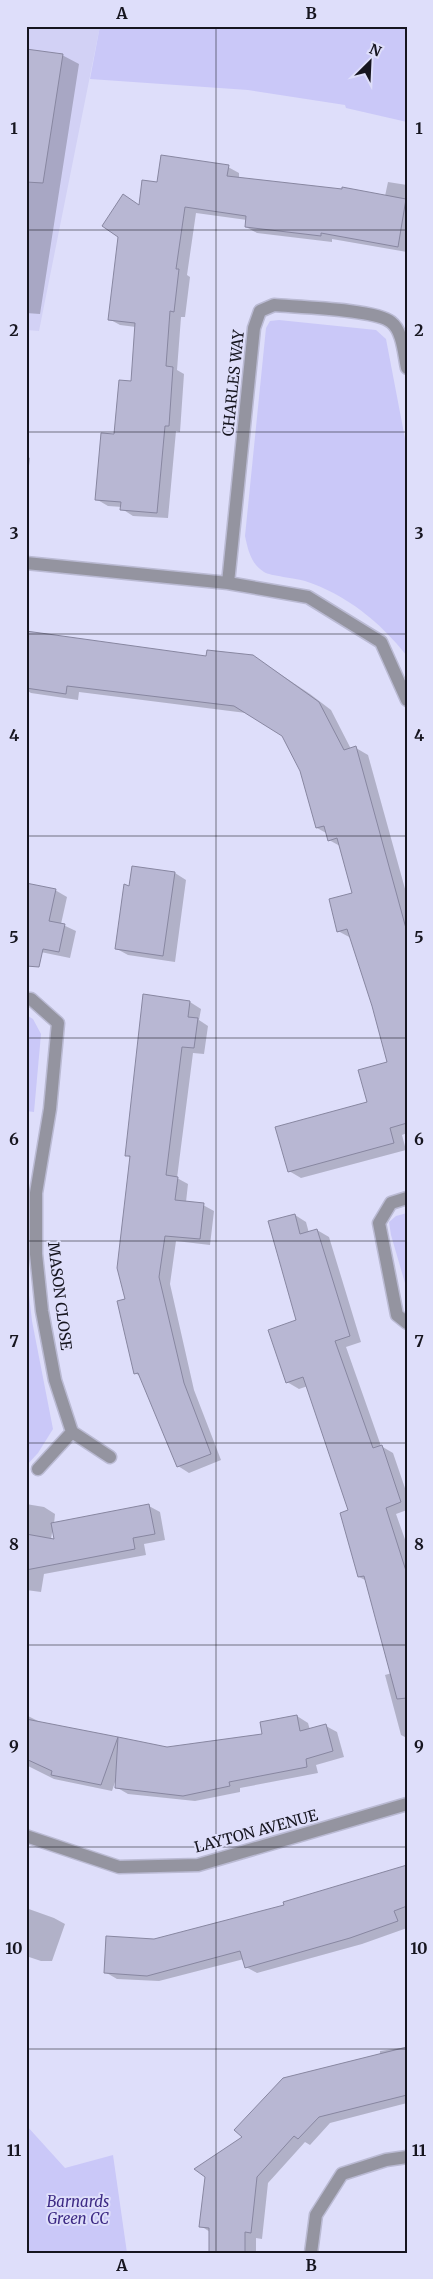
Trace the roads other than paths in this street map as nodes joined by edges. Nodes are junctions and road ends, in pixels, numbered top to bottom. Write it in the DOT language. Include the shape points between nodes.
graph roads {
  1 [pos="407,368"];
  2 [pos="26,563"];
  3 [pos="228,582"];
  4 [pos="407,700"];
  5 [pos="26,999"];
  6 [pos="407,1198"];
  7 [pos="407,1323"];
  8 [pos="72,1432"];
  9 [pos="110,1457"];
  10 [pos="38,1469"];
  11 [pos="407,1804"];
  12 [pos="26,1836"];
  13 [pos="407,2157"];
  14 [pos="311,2253"];
  1 -- 3 [label="street, CHARLES WAY" via="401,338 392,322 376,315 274,305 260,311 254,328"];
  2 -- 3 [label="street"];
  3 -- 4 [label="street" via="308,596 380,642"];
  5 -- 8 [label="street, MASON CLOSE" via="58,1022 50,1109 36,1193 36,1254 42,1311 55,1380"];
  6 -- 7 [label="street" via="391,1203 378,1223 397,1315"];
  8 -- 9 [label="street"];
  8 -- 10 [label="street"];
  11 -- 12 [label="street, LAYTON AVENUE" via="198,1865 119,1867"];
  13 -- 14 [label="street" via="342,2174 316,2215"];
}
